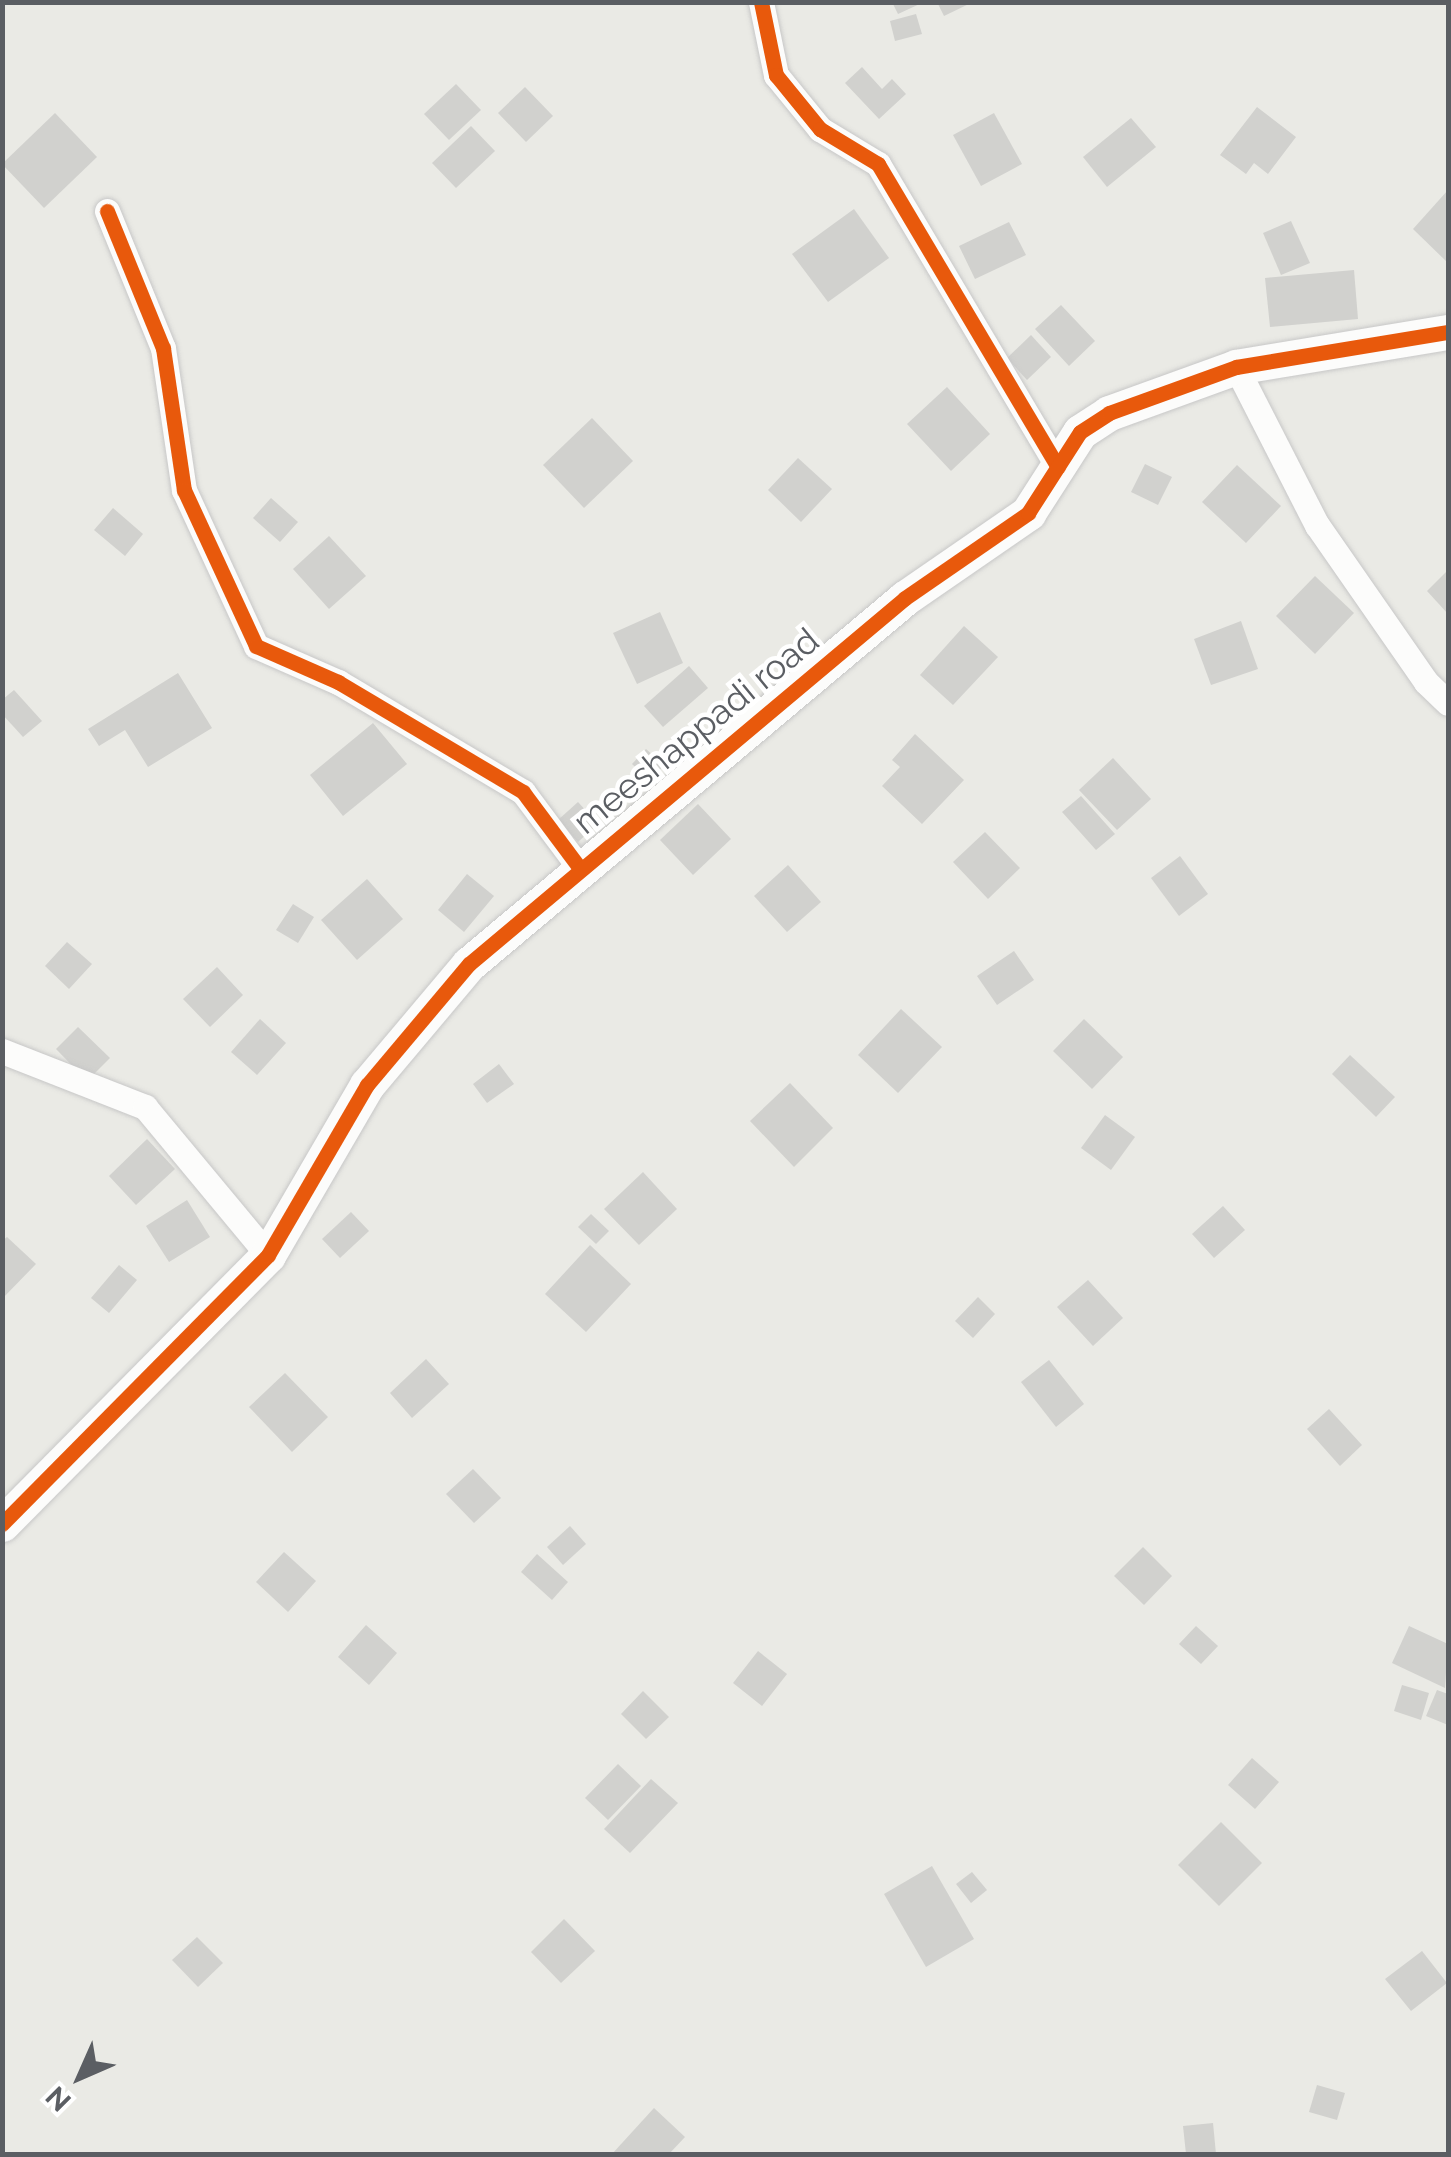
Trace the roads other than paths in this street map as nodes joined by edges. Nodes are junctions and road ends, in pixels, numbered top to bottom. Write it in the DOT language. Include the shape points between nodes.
graph roads {
  1 [pos="761,2"];
  2 [pos="106,210"];
  3 [pos="1448,332"];
  4 [pos="1236,366"];
  5 [pos="1058,468"];
  6 [pos="1448,703"];
  7 [pos="578,867"];
  8 [pos="2,1051"];
  9 [pos="268,1255"];
  10 [pos="2,1524"];
  1 -- 5 [label="street" via="776,75 820,129 878,164"];
  2 -- 7 [label="street" via="163,348 184,490 256,646 338,682 523,792"];
  3 -- 4 [label="street, meeshappadi road"];
  4 -- 5 [label="street, meeshappadi road" via="1109,413 1080,432"];
  4 -- 6 [label="street" via="1317,525 1426,682"];
  5 -- 7 [label="street, meeshappadi road" via="1028,513 906,598"];
  7 -- 9 [label="street, meeshappadi road" via="470,964 367,1085"];
  8 -- 9 [label="street" via="145,1107"];
  9 -- 10 [label="street, meeshappadi road"];
}
